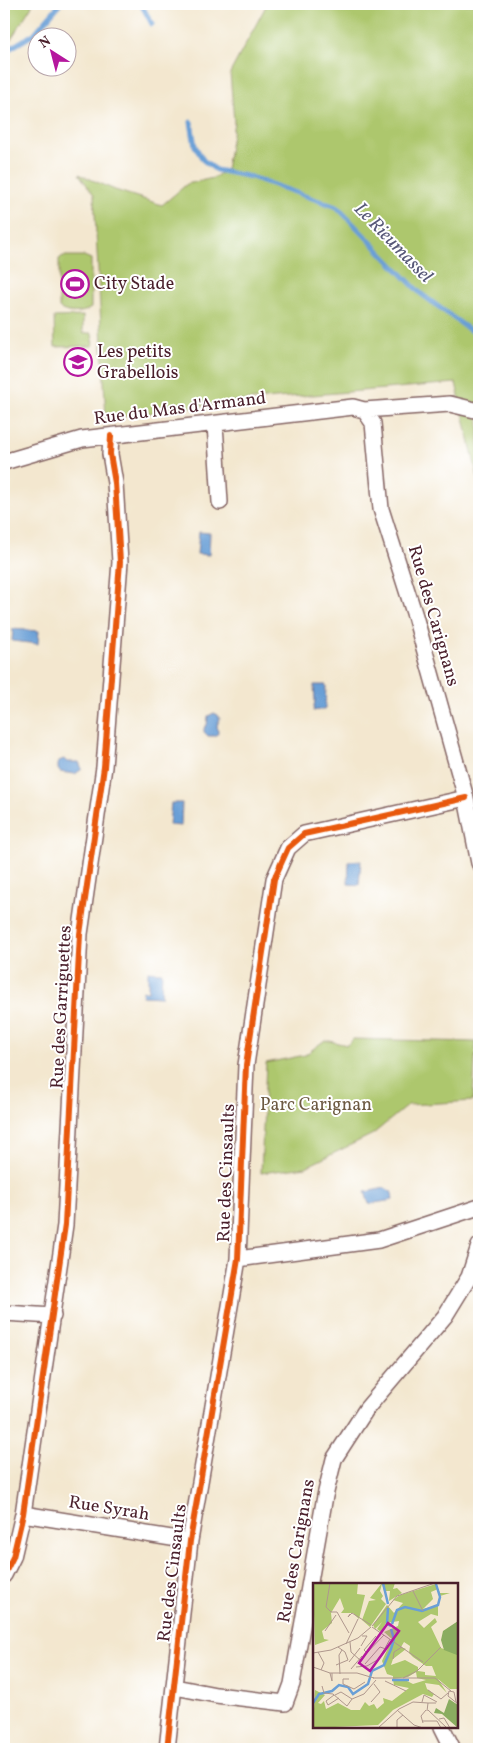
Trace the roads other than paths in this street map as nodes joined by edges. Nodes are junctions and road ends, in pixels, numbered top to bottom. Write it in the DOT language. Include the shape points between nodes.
graph roads {
  1 [pos="364,410"];
  2 [pos="479,411"];
  3 [pos="215,424"];
  4 [pos="111,436"];
  5 [pos="4,462"];
  6 [pos="220,502"];
  7 [pos="466,798"];
  8 [pos="479,863"];
  9 [pos="479,1207"];
  10 [pos="479,1246"];
  11 [pos="238,1259"];
  12 [pos="4,1313"];
  13 [pos="53,1316"];
  14 [pos="23,1514"];
  15 [pos="190,1541"];
  16 [pos="4,1576"];
  17 [pos="175,1687"];
  18 [pos="442,1728"];
  19 [pos="167,1749"];
  20 [pos="453,1749"];
  1 -- 2 [label="street, Rue du Mas d'Armand" via="450,404"];
  1 -- 3 [label="street, Rue du Mas d'Armand" via="353,407"];
  1 -- 7 [label="street, Rue des Carignans" via="373,423 381,509"];
  3 -- 4 [label="street, Rue du Mas d'Armand"];
  3 -- 6 [label="street"];
  4 -- 5 [label="street, Rue du Mas d'Armand" via="82,439"];
  4 -- 13 [label="street, Rue des Garriguettes" via="120,562 104,767 80,934 65,1225"];
  7 -- 8 [label="street, Rue des Carignans"];
  7 -- 11 [label="street, Rue des Cinsaults" via="304,834 288,848 281,860 274,879 246,1066"];
  9 -- 11 [label="street" via="379,1240"];
  10 -- 17 [label="street, Rue des Carignans" via="469,1277 446,1316 367,1408 334,1460 292,1684 285,1703"];
  11 -- 15 [label="street, Rue des Cinsaults"];
  12 -- 13 [label="street"];
  13 -- 14 [label="street, Rue des Garriguettes"];
  14 -- 15 [label="street, Rue Syrah"];
  14 -- 16 [label="street, Rue des Garriguettes" via="13,1557"];
  15 -- 17 [label="street, Rue des Cinsaults"];
  17 -- 19 [label="street"];
  18 -- 20 [label="street"];
}
